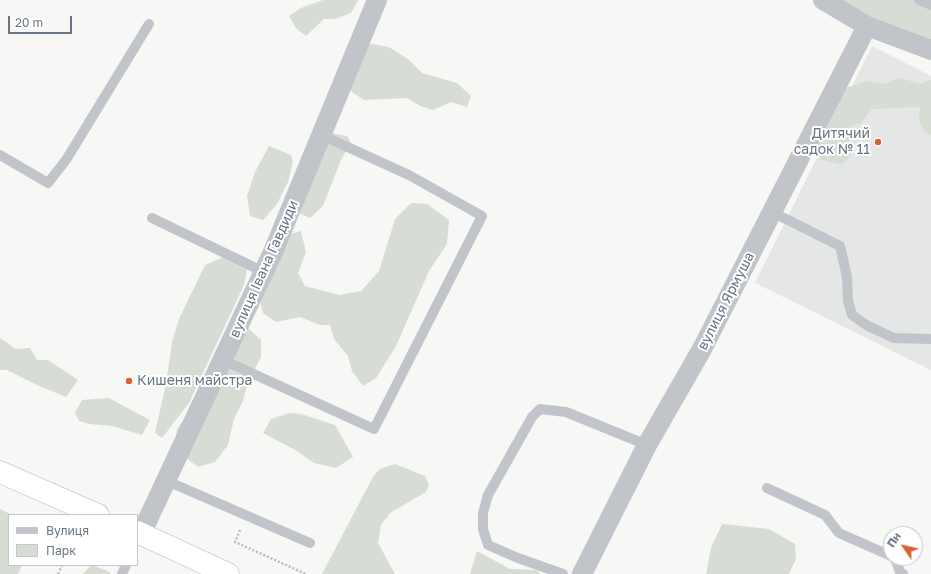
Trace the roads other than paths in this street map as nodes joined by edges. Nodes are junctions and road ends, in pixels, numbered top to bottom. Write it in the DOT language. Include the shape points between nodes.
graph roads {
  1 [pos="377,0"];
  2 [pos="823,0"];
  3 [pos="919,0"];
  4 [pos="931,6"];
  5 [pos="149,24"];
  6 [pos="867,26"];
  7 [pos="931,50"];
  8 [pos="321,135"];
  9 [pos="0,155"];
  10 [pos="772,212"];
  11 [pos="152,218"];
  12 [pos="264,272"];
  13 [pos="931,340"];
  14 [pos="223,360"];
  15 [pos="647,445"];
  16 [pos="0,472"];
  17 [pos="167,481"];
  18 [pos="767,488"];
  19 [pos="96,514"];
  20 [pos="138,537"];
  21 [pos="310,543"];
  22 [pos="883,552"];
  23 [pos="898,566"];
  24 [pos="228,574"];
  25 [pos="564,574"];
  26 [pos="582,574"];
  27 [pos="904,574"];
  1 -- 8 [label="street, вулиця Івана Гавдиди"];
  2 -- 6 [label="street"];
  3 -- 4 [label="lane"];
  5 -- 9 [label="lane" via="66,160 48,183"];
  6 -- 7 [label="street"];
  6 -- 10 [label="street, вулиця Ярмуша"];
  8 -- 12 [label="street, вулиця Івана Гавдиди"];
  8 -- 14 [label="lane" via="409,175 482,216 374,429"];
  10 -- 13 [label="lane" via="840,246 852,315 894,338"];
  10 -- 15 [label="street, вулиця Ярмуша" via="702,349"];
  11 -- 12 [label="lane"];
  12 -- 14 [label="street, вулиця Івана Гавдиди"];
  14 -- 17 [label="street, вулиця Івана Гавдиди"];
  15 -- 25 [label="lane" via="566,412 540,409 532,417 488,495 483,529 488,545"];
  15 -- 26 [label="street, вулиця Ярмуша"];
  16 -- 19 [label="highway"];
  17 -- 20 [label="street, вулиця Івана Гавдиди"];
  17 -- 21 [label="lane"];
  18 -- 22 [label="lane" via="825,515 839,533"];
  20 -- 24 [label="highway"];
  23 -- 27 [label="lane"];
}
